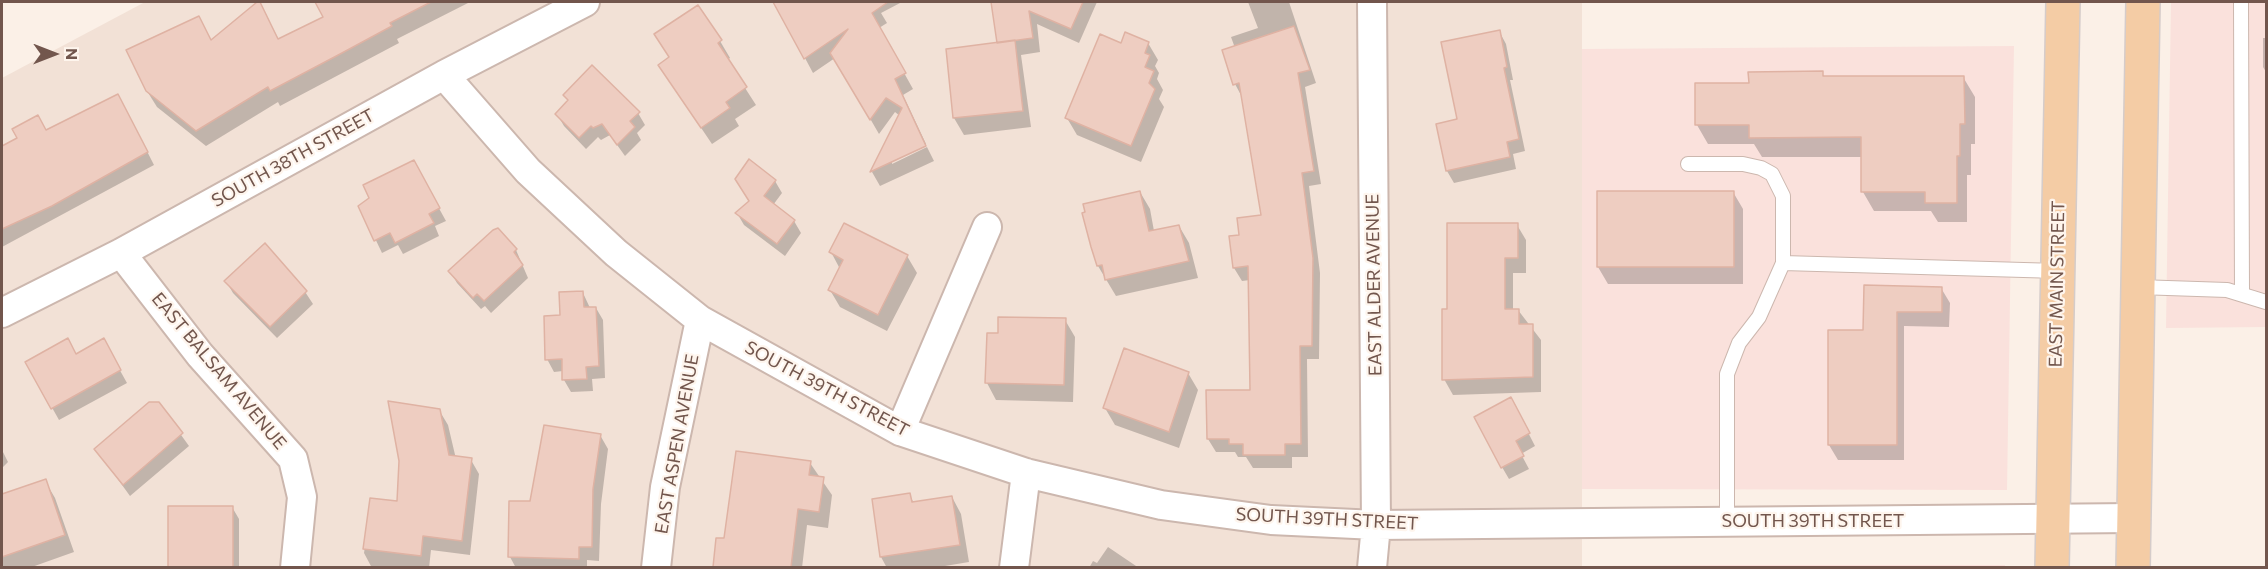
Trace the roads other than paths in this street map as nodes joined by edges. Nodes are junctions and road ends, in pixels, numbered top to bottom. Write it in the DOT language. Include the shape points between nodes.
graph roads {
  1 [pos="585,2"];
  2 [pos="1372,2"];
  3 [pos="2063,2"];
  4 [pos="2143,2"];
  5 [pos="2241,2"];
  6 [pos="444,75"];
  7 [pos="1688,164"];
  8 [pos="987,227"];
  9 [pos="121,253"];
  10 [pos="1783,263"];
  11 [pos="2058,271"];
  12 [pos="2137,287"];
  13 [pos="2242,294"];
  14 [pos="2266,302"];
  15 [pos="2,313"];
  16 [pos="700,320"];
  17 [pos="900,431"];
  18 [pos="1026,473"];
  19 [pos="2133,518"];
  20 [pos="2052,519"];
  21 [pos="1727,522"];
  22 [pos="1376,525"];
  23 [pos="295,567"];
  24 [pos="656,567"];
  25 [pos="1014,567"];
  26 [pos="1372,567"];
  27 [pos="2052,567"];
  28 [pos="2133,567"];
  1 -- 6 [label="street, SOUTH 38TH STREET"];
  2 -- 22 [label="street, EAST ALDER AVENUE"];
  3 -- 11 [label="main road, EAST MAIN STREET"];
  4 -- 12 [label="main road"];
  5 -- 13 [label="lane"];
  6 -- 9 [label="street, SOUTH 38TH STREET"];
  6 -- 16 [label="street, SOUTH 39TH STREET" via="528,171 616,253"];
  7 -- 10 [label="lane" via="1743,164 1772,174 1783,196"];
  8 -- 17 [label="street"];
  9 -- 15 [label="street, SOUTH 38TH STREET"];
  9 -- 23 [label="street, EAST BALSAM AVENUE" via="200,356 294,459 302,497"];
  10 -- 11 [label="lane"];
  10 -- 21 [label="lane" via="1759,317 1738,343 1727,374"];
  11 -- 20 [label="main road, EAST MAIN STREET"];
  12 -- 13 [label="lane"];
  12 -- 19 [label="main road"];
  13 -- 14 [label="lane"];
  16 -- 17 [label="street, SOUTH 39TH STREET"];
  16 -- 24 [label="street, EAST ASPEN AVENUE" via="665,488"];
  17 -- 18 [label="street, SOUTH 39TH STREET"];
  18 -- 22 [label="street, SOUTH 39TH STREET" via="1161,505 1271,520"];
  18 -- 25 [label="street"];
  19 -- 20 [label="street, SOUTH 39TH STREET"];
  19 -- 28 [label="main road"];
  20 -- 21 [label="street, SOUTH 39TH STREET"];
  20 -- 27 [label="main road, EAST MAIN STREET"];
  21 -- 22 [label="street, SOUTH 39TH STREET"];
  22 -- 26 [label="street, EAST ALDER AVENUE"];
}
